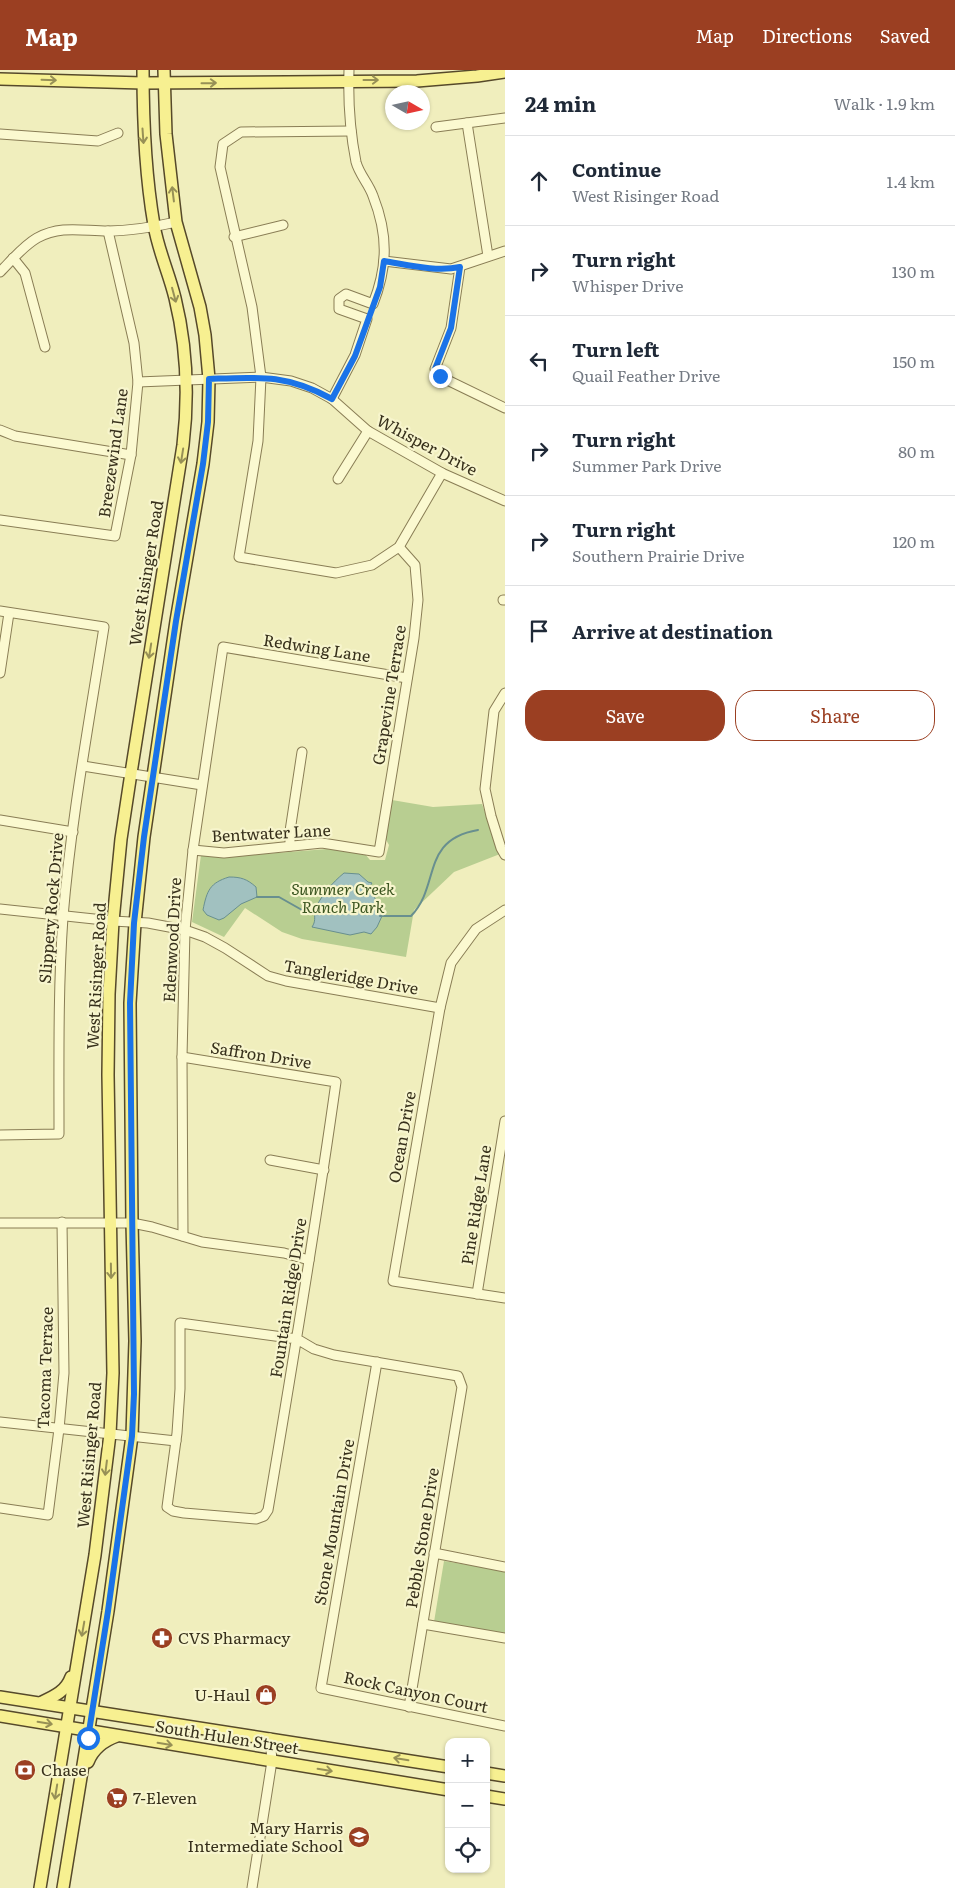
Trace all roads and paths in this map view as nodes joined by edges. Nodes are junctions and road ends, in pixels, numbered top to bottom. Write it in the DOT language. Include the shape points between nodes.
graph roads {
  1 [pos="143,70"];
  2 [pos="164,70"];
  3 [pos="505,72"];
  4 [pos="349,75"];
  5 [pos="0,79"];
  6 [pos="119,83"];
  7 [pos="143,83"];
  8 [pos="165,83"];
  9 [pos="184,83"];
  10 [pos="142,105"];
  11 [pos="165,116"];
  12 [pos="505,118"];
  13 [pos="467,123"];
  14 [pos="436,127"];
  15 [pos="351,131"];
  16 [pos="118,133"];
  17 [pos="0,134"];
  18 [pos="176,222"];
  19 [pos="282,225"];
  20 [pos="154,227"];
  21 [pos="108,231"];
  22 [pos="234,237"];
  23 [pos="505,251"];
  24 [pos="488,256"];
  25 [pos="13,258"];
  26 [pos="384,261"];
  27 [pos="460,267"];
  28 [pos="0,272"];
  29 [pos="373,304"];
  30 [pos="368,319"];
  31 [pos="45,347"];
  32 [pos="261,377"];
  33 [pos="209,379"];
  34 [pos="187,380"];
  35 [pos="138,382"];
  36 [pos="332,399"];
  37 [pos="505,408"];
  38 [pos="0,430"];
  39 [pos="368,431"];
  40 [pos="131,455"];
  41 [pos="442,473"];
  42 [pos="338,479"];
  43 [pos="505,501"];
  44 [pos="0,520"];
  45 [pos="400,547"];
  46 [pos="5,612"];
  47 [pos="155,617"];
  48 [pos="176,621"];
  49 [pos="223,648"];
  50 [pos="0,673"];
  51 [pos="407,678"];
  52 [pos="505,693"];
  53 [pos="302,752"];
  54 [pos="83,766"];
  55 [pos="131,773"];
  56 [pos="154,777"];
  57 [pos="202,785"];
  58 [pos="0,820"];
  59 [pos="73,832"];
  60 [pos="290,846"];
  61 [pos="193,850"];
  62 [pos="379,852"];
  63 [pos="505,855"];
  64 [pos="0,909"];
  65 [pos="505,910"];
  66 [pos="64,916"];
  67 [pos="113,922"];
  68 [pos="134,923"];
  69 [pos="185,930"];
  70 [pos="440,1008"];
  71 [pos="182,1057"];
  72 [pos="336,1082"];
  73 [pos="505,1121"];
  74 [pos="0,1134"];
  75 [pos="270,1160"];
  76 [pos="324,1170"];
  77 [pos="62,1222"];
  78 [pos="110,1222"];
  79 [pos="0,1223"];
  80 [pos="132,1223"];
  81 [pos="183,1236"];
  82 [pos="309,1260"];
  83 [pos="477,1294"];
  84 [pos="505,1298"];
  85 [pos="297,1339"];
  86 [pos="377,1362"];
  87 [pos="0,1422"];
  88 [pos="59,1428"];
  89 [pos="110,1434"];
  90 [pos="132,1436"];
  91 [pos="176,1442"];
  92 [pos="0,1508"];
  93 [pos="434,1553"];
  94 [pos="95,1555"];
  95 [pos="115,1558"];
  96 [pos="505,1567"];
  97 [pos="422,1624"];
  98 [pos="505,1638"];
  99 [pos="79,1652"];
  100 [pos="320,1688"];
  101 [pos="0,1697"];
  102 [pos="42,1702"];
  103 [pos="69,1707"];
  104 [pos="409,1707"];
  105 [pos="93,1710"];
  106 [pos="0,1716"];
  107 [pos="505,1726"];
  108 [pos="66,1727"];
  109 [pos="90,1731"];
  110 [pos="117,1736"];
  111 [pos="270,1738"];
  112 [pos="272,1761"];
  113 [pos="445,1766"];
  114 [pos="490,1774"];
  115 [pos="505,1776"];
  116 [pos="80,1787"];
  117 [pos="445,1789"];
  118 [pos="490,1796"];
  119 [pos="505,1798"];
  120 [pos="40,1888"];
  121 [pos="63,1888"];
  122 [pos="252,1888"];
  1 -- 7 [label="main road, West Risinger Road"];
  2 -- 8 [label="main road"];
  4 -- 3 [label="main road, one-way" via="416,81"];
  9 -- 4 [label="main road, one-way"];
  4 -- 15 [label="street"];
  5 -- 6 [label="main road, one-way"];
  6 -- 7 [label="main road"];
  6 -- 10 [label="main road" via="131,89"];
  7 -- 8 [label="main road"];
  7 -- 10 [label="main road, West Risinger Road"];
  8 -- 9 [label="main road"];
  8 -- 11 [label="main road"];
  9 -- 11 [label="main road" via="173,92"];
  10 -- 20 [label="main road, West Risinger Road, one-way" via="146,172"];
  18 -- 11 [label="main road, one-way"];
  12 -- 13 [label="street"];
  13 -- 14 [label="street"];
  13 -- 24 [label="street"];
  15 -- 22 [label="street" via="241,132 223,144 220,167"];
  15 -- 26 [label="street" via="356,164 373,195 384,233"];
  16 -- 17 [label="street" via="98,140"];
  18 -- 20 [label="street"];
  18 -- 33 [label="main road" via="206,335"];
  19 -- 22 [label="street"];
  20 -- 21 [label="street"];
  20 -- 34 [label="main road, West Risinger Road, one-way" via="175,297 184,340"];
  21 -- 25 [label="street" via="68,228 37,238"];
  21 -- 35 [label="street, Breezewind Lane" via="134,343"];
  22 -- 32 [label="street" via="252,307"];
  23 -- 24 [label="street"];
  24 -- 27 [label="street"];
  25 -- 28 [label="street"];
  25 -- 31 [label="street" via="25,273"];
  26 -- 27 [label="street" via="429,268"];
  26 -- 29 [label="street" via="380,287"];
  27 -- 37 [label="street" via="451,328 435,369 440,376"];
  29 -- 30 [label="street"];
  29 -- 30 [label="street" via="346,294 339,299 339,309"];
  30 -- 36 [label="street" via="355,356"];
  32 -- 33 [label="street, Whisper Drive"];
  32 -- 36 [label="street, Whisper Drive" via="291,381"];
  32 -- 45 [label="street" via="258,441 239,557 336,574 372,565"];
  33 -- 34 [label="street, Whisper Drive"];
  33 -- 48 [label="main road" via="203,464"];
  34 -- 35 [label="street, Whisper Drive"];
  34 -- 47 [label="main road, West Risinger Road, one-way" via="183,445"];
  35 -- 40 [label="street, Breezewind Lane"];
  36 -- 39 [label="street, Whisper Drive"];
  38 -- 40 [label="street" via="15,436"];
  39 -- 41 [label="street, Whisper Drive"];
  39 -- 42 [label="street"];
  40 -- 44 [label="street, Breezewind Lane" via="115,536"];
  41 -- 43 [label="street, Whisper Drive"];
  41 -- 45 [label="street"];
  45 -- 51 [label="street, Grapevine Terrace" via="415,564 418,600"];
  46 -- 50 [label="street"];
  46 -- 54 [label="street, Slippery Rock Drive" via="104,627"];
  47 -- 48 [label="main road"];
  47 -- 55 [label="main road, West Risinger Road, one-way"];
  48 -- 56 [label="main road"];
  49 -- 51 [label="street, Redwing Lane"];
  49 -- 57 [label="street, Edenwood Drive"];
  51 -- 62 [label="street, Grapevine Terrace"];
  52 -- 63 [label="street" via="494,711 485,789"];
  53 -- 60 [label="street"];
  54 -- 55 [label="street"];
  54 -- 59 [label="street, Slippery Rock Drive"];
  55 -- 56 [label="street"];
  55 -- 67 [label="main road, West Risinger Road"];
  56 -- 57 [label="street"];
  56 -- 68 [label="main road"];
  57 -- 61 [label="street, Edenwood Drive"];
  58 -- 59 [label="street"];
  59 -- 66 [label="street, Slippery Rock Drive"];
  60 -- 61 [label="street, Bentwater Lane" via="224,852"];
  60 -- 62 [label="street, Bentwater Lane" via="338,844"];
  61 -- 69 [label="street, Edenwood Drive"];
  64 -- 66 [label="street, Tangleridge Drive"];
  65 -- 70 [label="street, Ocean Drive" via="476,928 451,963"];
  66 -- 67 [label="street, Tangleridge Drive"];
  66 -- 74 [label="street, Slippery Rock Drive" via="59,992 59,1134"];
  67 -- 68 [label="street, Tangleridge Drive"];
  67 -- 78 [label="main road, West Risinger Road" via="108,1021"];
  68 -- 69 [label="street, Tangleridge Drive"];
  68 -- 80 [label="main road" via="130,1003"];
  69 -- 70 [label="street, Tangleridge Drive" via="212,940 268,976 286,982"];
  69 -- 71 [label="street, Edenwood Drive"];
  70 -- 83 [label="street, Ocean Drive" via="393,1281"];
  71 -- 72 [label="street, Saffron Drive"];
  71 -- 81 [label="street, Edenwood Drive"];
  72 -- 76 [label="street, Fountain Ridge Drive"];
  73 -- 83 [label="street, Pine Ridge Lane"];
  75 -- 76 [label="street"];
  76 -- 82 [label="street, Fountain Ridge Drive"];
  77 -- 78 [label="street"];
  77 -- 79 [label="street"];
  77 -- 88 [label="street, Tacoma Terrace" via="64,1373"];
  78 -- 80 [label="street"];
  78 -- 89 [label="main road, West Risinger Road, one-way" via="113,1373"];
  80 -- 81 [label="street"];
  80 -- 90 [label="main road" via="135,1341"];
  81 -- 82 [label="street"];
  82 -- 85 [label="street, Fountain Ridge Drive"];
  83 -- 84 [label="street, Ocean Drive"];
  85 -- 86 [label="street" via="322,1352"];
  85 -- 91 [label="street" via="180,1323"];
  85 -- 91 [label="street, Fountain Ridge Drive" via="268,1510 264,1516 256,1519 184,1513 167,1507"];
  86 -- 93 [label="street, Pebble Stone Drive" via="458,1376 462,1387"];
  86 -- 100 [label="street, Stone Mountain Drive"];
  87 -- 88 [label="street"];
  88 -- 89 [label="street"];
  88 -- 92 [label="street, Tacoma Terrace" via="48,1515"];
  89 -- 90 [label="street"];
  89 -- 94 [label="main road, West Risinger Road, one-way"];
  90 -- 91 [label="street"];
  90 -- 95 [label="main road"];
  93 -- 96 [label="street"];
  93 -- 97 [label="street, Pebble Stone Drive"];
  94 -- 95 [label="main road"];
  94 -- 99 [label="main road, West Risinger Road, one-way"];
  95 -- 105 [label="main road"];
  97 -- 98 [label="street"];
  97 -- 104 [label="street, Pebble Stone Drive"];
  99 -- 102 [label="main road" via="68,1685 56,1696"];
  99 -- 103 [label="main road, West Risinger Road"];
  100 -- 104 [label="street, Rock Canyon Court"];
  101 -- 102 [label="main road, South Hulen Street"];
  102 -- 103 [label="main road, South Hulen Street"];
  103 -- 105 [label="main road, South Hulen Street"];
  103 -- 108 [label="main road, West Risinger Road"];
  104 -- 107 [label="street, Rock Canyon Court"];
  105 -- 109 [label="main road"];
  105 -- 111 [label="main road, South Hulen Street"];
  106 -- 108 [label="main road, South Hulen Street, one-way"];
  108 -- 109 [label="main road, South Hulen Street"];
  108 -- 120 [label="main road, West Risinger Road, one-way"];
  109 -- 110 [label="main road, South Hulen Street"];
  109 -- 116 [label="main road"];
  110 -- 112 [label="main road, South Hulen Street, one-way"];
  110 -- 116 [label="main road" via="91,1754"];
  111 -- 112 [label="street"];
  113 -- 111 [label="main road, South Hulen Street, one-way"];
  112 -- 117 [label="main road, South Hulen Street, one-way"];
  112 -- 122 [label="street"];
  114 -- 115 [label="main road"];
  116 -- 121 [label="main road"];
  118 -- 119 [label="main road"];
}
